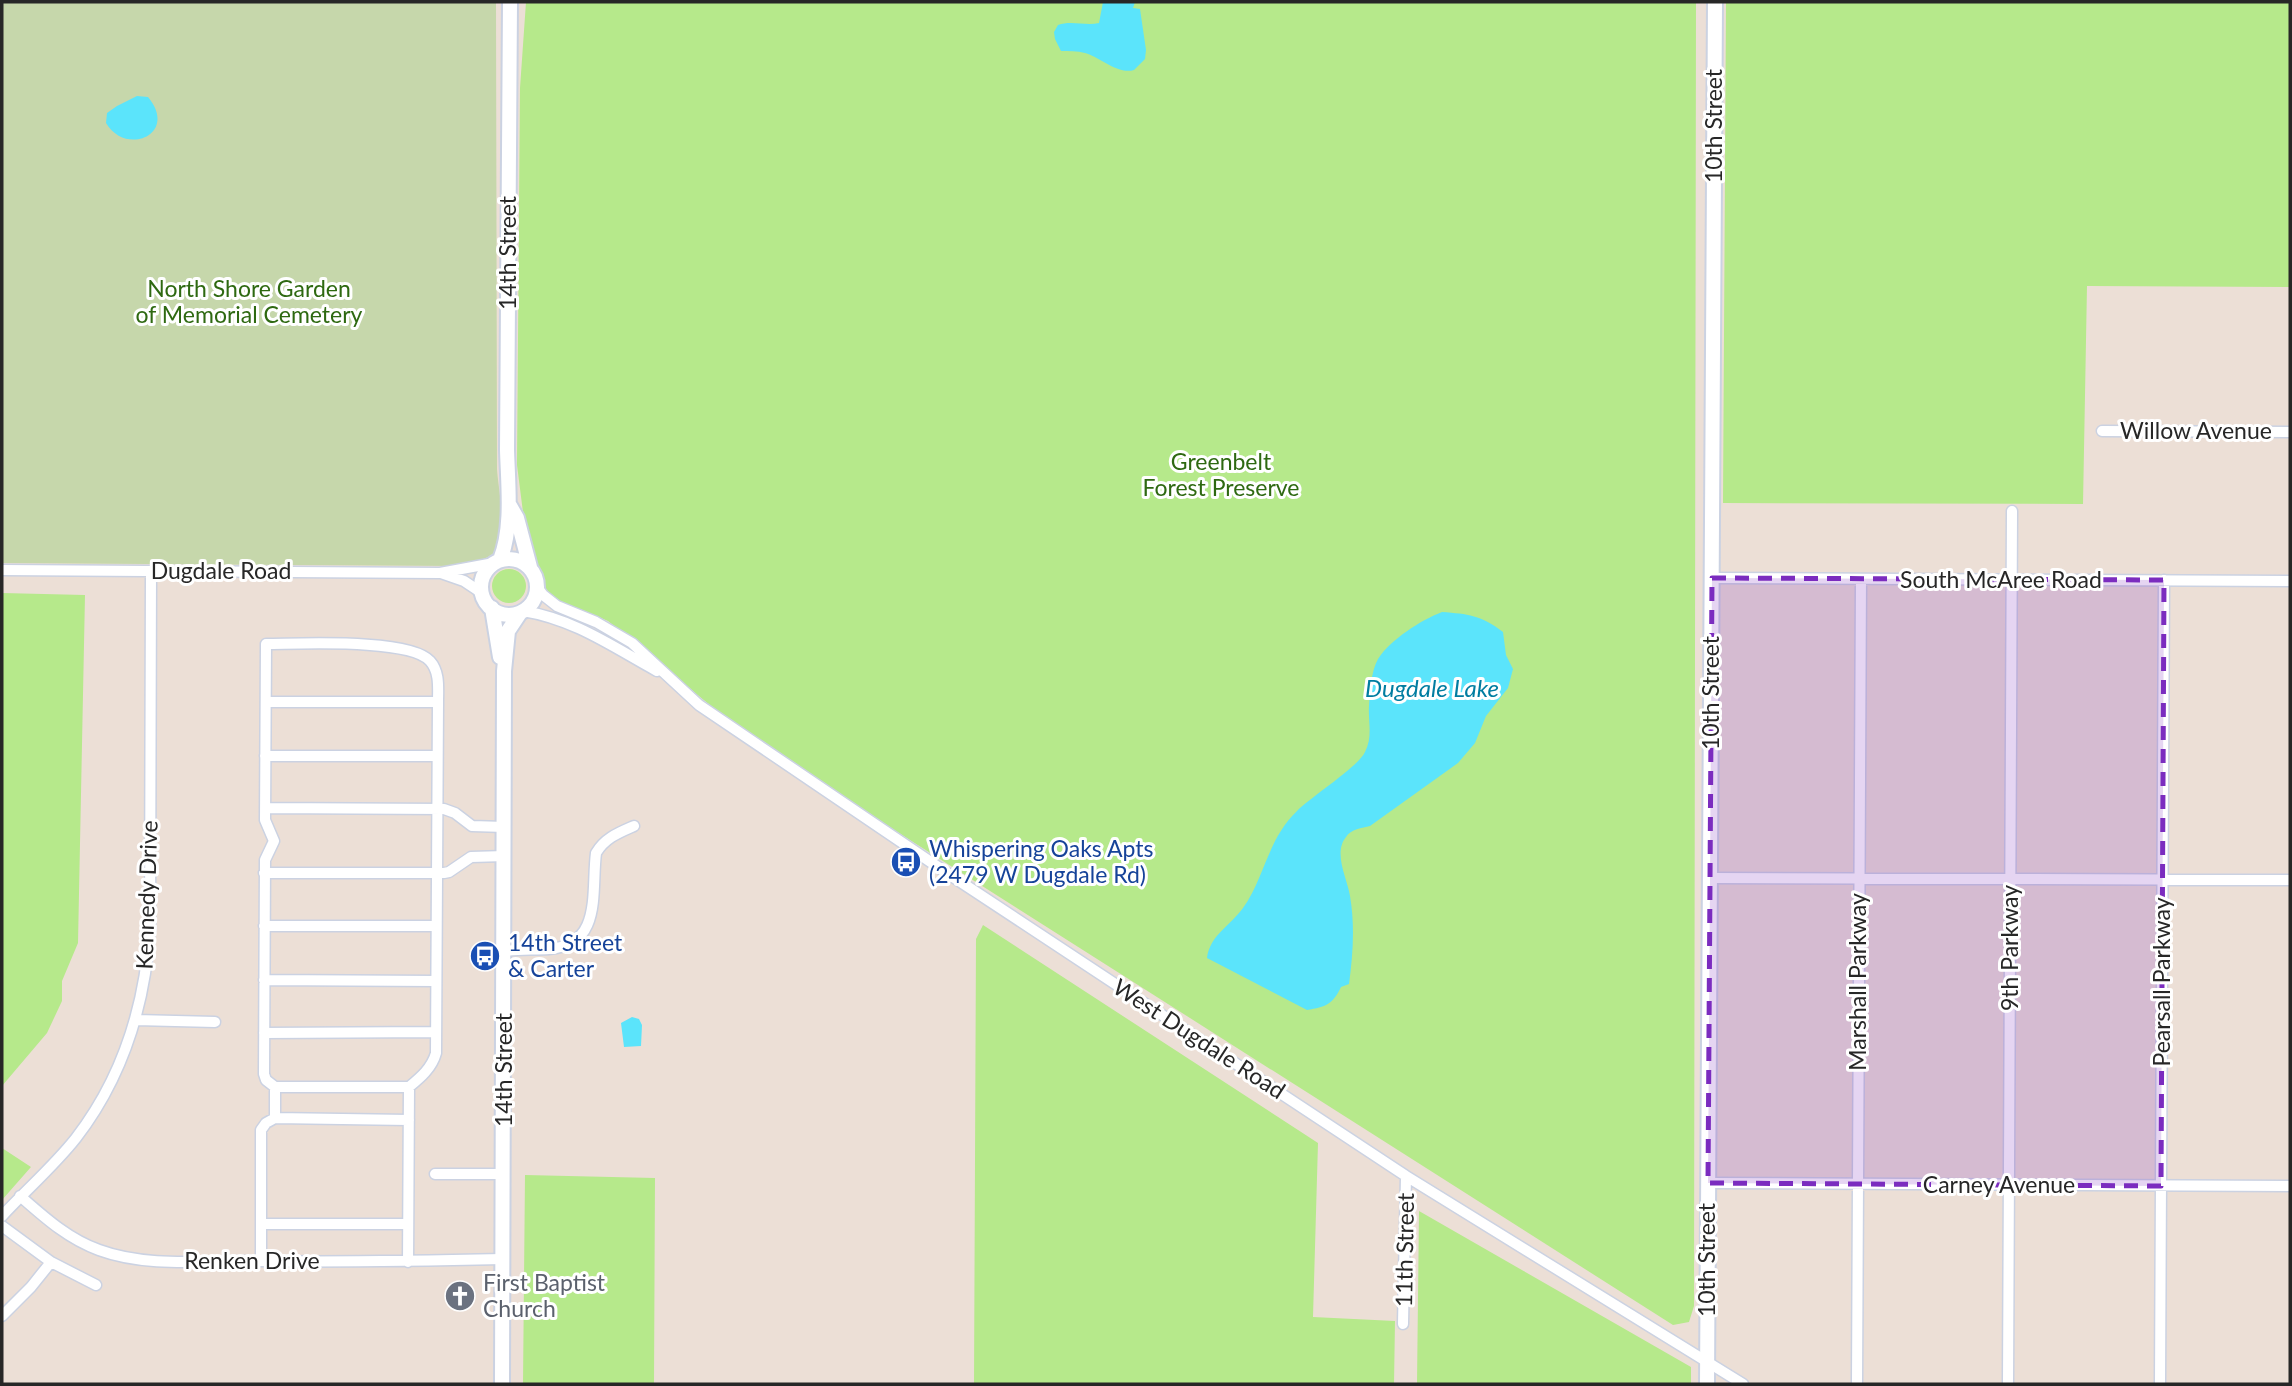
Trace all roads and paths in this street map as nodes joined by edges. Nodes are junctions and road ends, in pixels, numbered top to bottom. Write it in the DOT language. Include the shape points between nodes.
graph roads {
  1 [pos="510,2"];
  2 [pos="1715,2"];
  3 [pos="2102,431"];
  4 [pos="2290,432"];
  5 [pos="509,504"];
  6 [pos="2012,511"];
  7 [pos="497,562"];
  8 [pos="530,567"];
  9 [pos="2,570"];
  10 [pos="150,571"];
  11 [pos="440,573"];
  12 [pos="1712,578"];
  13 [pos="1861,579"];
  14 [pos="2011,580"];
  15 [pos="2164,580"];
  16 [pos="2290,581"];
  17 [pos="537,587"];
  18 [pos="482,593"];
  19 [pos="492,608"];
  20 [pos="521,612"];
  21 [pos="504,671"];
  22 [pos="666,676"];
  23 [pos="266,702"];
  24 [pos="438,702"];
  25 [pos="265,756"];
  26 [pos="437,756"];
  27 [pos="265,808"];
  28 [pos="437,809"];
  29 [pos="634,826"];
  30 [pos="505,827"];
  31 [pos="505,856"];
  32 [pos="264,873"];
  33 [pos="436,874"];
  34 [pos="1710,878"];
  35 [pos="1859,878"];
  36 [pos="2010,879"];
  37 [pos="2162,880"];
  38 [pos="2290,880"];
  39 [pos="264,926"];
  40 [pos="436,926"];
  41 [pos="505,951"];
  42 [pos="264,979"];
  43 [pos="436,981"];
  44 [pos="136,1020"];
  45 [pos="215,1022"];
  46 [pos="436,1032"];
  47 [pos="264,1033"];
  48 [pos="275,1087"];
  49 [pos="409,1087"];
  50 [pos="275,1118"];
  51 [pos="409,1120"];
  52 [pos="435,1174"];
  53 [pos="503,1174"];
  54 [pos="1406,1176"];
  55 [pos="1708,1183"];
  56 [pos="1858,1184"];
  57 [pos="2008,1185"];
  58 [pos="2161,1186"];
  59 [pos="2290,1186"];
  60 [pos="20,1196"];
  61 [pos="2,1216"];
  62 [pos="261,1224"];
  63 [pos="408,1224"];
  64 [pos="2,1226"];
  65 [pos="503,1259"];
  66 [pos="261,1261"];
  67 [pos="51,1262"];
  68 [pos="408,1262"];
  69 [pos="96,1285"];
  70 [pos="2,1317"];
  71 [pos="1404,1324"];
  72 [pos="1707,1360"];
  73 [pos="502,1384"];
  74 [pos="1707,1384"];
  75 [pos="1743,1384"];
  76 [pos="1857,1384"];
  77 [pos="2008,1384"];
  78 [pos="2160,1384"];
  1 -- 5 [label="street, 14th Street"];
  2 -- 12 [label="street, 10th Street"];
  3 -- 4 [label="street, Willow Avenue"];
  5 -- 7 [label="street, 14th Street" via="506,542"];
  5 -- 8 [label="street, 14th Street"];
  6 -- 14 [label="street, 9th Parkway"];
  7 -- 8 [label="street" via="516,559"];
  7 -- 11 [label="street"];
  7 -- 18 [label="street" via="483,576"];
  8 -- 17 [label="street"];
  9 -- 10 [label="street, Dugdale Road"];
  10 -- 11 [label="street, Dugdale Road"];
  10 -- 44 [label="street, Kennedy Drive" via="150,929"];
  11 -- 18 [label="street"];
  12 -- 13 [label="street, South McAree Road"];
  12 -- 34 [label="street, 10th Street"];
  13 -- 14 [label="street, South McAree Road"];
  13 -- 35 [label="street, Marshall Parkway"];
  14 -- 15 [label="street, South McAree Road"];
  14 -- 36 [label="street, 9th Parkway"];
  15 -- 16 [label="street, South McAree Road"];
  15 -- 37 [label="street, Pearsall Parkway"];
  17 -- 20 [label="street" via="533,602"];
  17 -- 22 [label="street" via="557,606 632,643"];
  18 -- 19 [label="street"];
  19 -- 20 [label="street" via="505,614"];
  19 -- 21 [label="street, 14th Street"];
  20 -- 21 [label="street, 14th Street" via="508,631"];
  20 -- 22 [label="street" via="582,628"];
  21 -- 30 [label="street, 14th Street"];
  22 -- 54 [label="street, West Dugdale Road" via="699,705 829,793"];
  23 -- 24 [label="street"];
  23 -- 24 [label="street" via="266,644 412,650 435,668"];
  23 -- 25 [label="street"];
  24 -- 26 [label="street"];
  25 -- 26 [label="street"];
  25 -- 27 [label="street"];
  26 -- 28 [label="street"];
  27 -- 28 [label="street"];
  27 -- 32 [label="street" via="274,841"];
  28 -- 30 [label="street" via="455,813 472,826"];
  28 -- 33 [label="street"];
  29 -- 41 [label="street" via="610,836 596,853 590,921 578,939 550,949"];
  30 -- 31 [label="street, 14th Street"];
  31 -- 33 [label="street" via="471,857 449,872"];
  31 -- 41 [label="street, 14th Street"];
  32 -- 33 [label="street"];
  32 -- 39 [label="street"];
  33 -- 40 [label="street"];
  34 -- 35 [label="street"];
  34 -- 55 [label="street, 10th Street"];
  35 -- 36 [label="street"];
  35 -- 56 [label="street, Marshall Parkway"];
  36 -- 37 [label="street"];
  36 -- 57 [label="street, 9th Parkway"];
  37 -- 38 [label="street"];
  37 -- 58 [label="street, Pearsall Parkway"];
  39 -- 40 [label="street"];
  39 -- 42 [label="street"];
  40 -- 43 [label="street"];
  41 -- 53 [label="street, 14th Street"];
  42 -- 43 [label="street"];
  42 -- 47 [label="street"];
  43 -- 46 [label="street"];
  44 -- 45 [label="street"];
  44 -- 60 [label="street, Kennedy Drive" via="97,1108 75,1140"];
  46 -- 47 [label="street"];
  46 -- 49 [label="street" via="434,1061"];
  47 -- 48 [label="street" via="264,1074"];
  48 -- 49 [label="street"];
  48 -- 50 [label="street"];
  49 -- 51 [label="street"];
  50 -- 51 [label="street"];
  50 -- 62 [label="street" via="261,1130"];
  51 -- 63 [label="street"];
  52 -- 53 [label="street"];
  53 -- 65 [label="street, 14th Street"];
  54 -- 71 [label="street, 11th Street"];
  54 -- 72 [label="street, West Dugdale Road"];
  55 -- 56 [label="street, Carney Avenue"];
  55 -- 72 [label="street, 10th Street"];
  56 -- 57 [label="street, Carney Avenue"];
  56 -- 76 [label="street, Marshall Parkway"];
  57 -- 58 [label="street, Carney Avenue"];
  57 -- 77 [label="street, 9th Parkway"];
  58 -- 59 [label="street, Carney Avenue"];
  58 -- 78 [label="street, Pearsall Parkway"];
  60 -- 61 [label="street, Kennedy Drive"];
  60 -- 66 [label="street, Renken Drive" via="78,1241 128,1258"];
  62 -- 63 [label="street"];
  62 -- 66 [label="street"];
  63 -- 68 [label="street"];
  64 -- 67 [label="street"];
  65 -- 68 [label="street, Renken Drive"];
  65 -- 73 [label="street, 14th Street"];
  66 -- 68 [label="street, Renken Drive"];
  67 -- 69 [label="street"];
  67 -- 70 [label="street"];
  72 -- 74 [label="street, 10th Street"];
  72 -- 75 [label="street, West Dugdale Road"];
}
